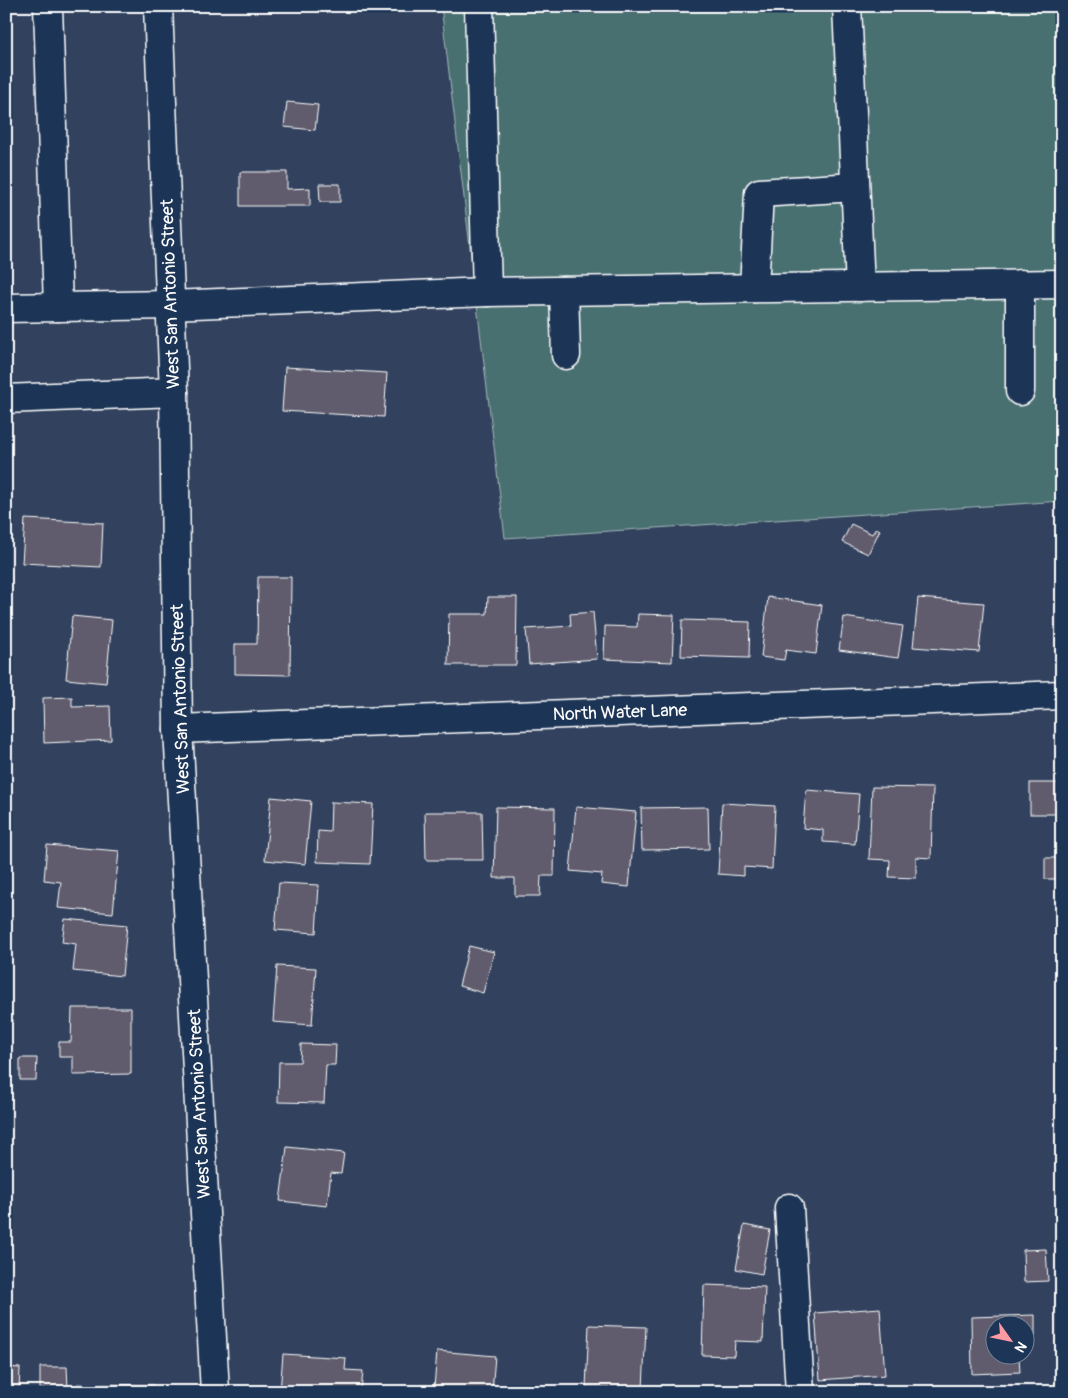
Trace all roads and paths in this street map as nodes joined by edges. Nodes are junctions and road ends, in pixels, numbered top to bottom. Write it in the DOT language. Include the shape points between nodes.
graph roads {
  1 [pos="48,6"];
  2 [pos="158,6"];
  3 [pos="479,6"];
  4 [pos="847,6"];
  5 [pos="855,187"];
  6 [pos="1020,284"];
  7 [pos="1062,284"];
  8 [pos="860,287"];
  9 [pos="754,288"];
  10 [pos="564,291"];
  11 [pos="487,292"];
  12 [pos="170,305"];
  13 [pos="58,307"];
  14 [pos="6,308"];
  15 [pos="566,355"];
  16 [pos="1020,391"];
  17 [pos="174,392"];
  18 [pos="6,399"];
  19 [pos="1062,695"];
  20 [pos="178,729"];
  21 [pos="789,1208"];
  22 [pos="215,1392"];
  23 [pos="800,1392"];
  1 -- 13 [label="street"];
  2 -- 12 [label="street, West San Antonio Street"];
  3 -- 11 [label="street"];
  4 -- 5 [label="street"];
  5 -- 8 [label="street"];
  5 -- 9 [label="street" via="759,193"];
  6 -- 7 [label="street"];
  6 -- 8 [label="street"];
  6 -- 16 [label="street"];
  8 -- 9 [label="street"];
  9 -- 10 [label="street"];
  10 -- 11 [label="street"];
  10 -- 15 [label="street"];
  11 -- 12 [label="street"];
  12 -- 13 [label="street"];
  12 -- 17 [label="street, West San Antonio Street"];
  13 -- 14 [label="street"];
  17 -- 18 [label="street"];
  17 -- 20 [label="street, West San Antonio Street"];
  19 -- 20 [label="street, North Water Lane"];
  20 -- 22 [label="street, West San Antonio Street"];
  21 -- 23 [label="street"];
}
